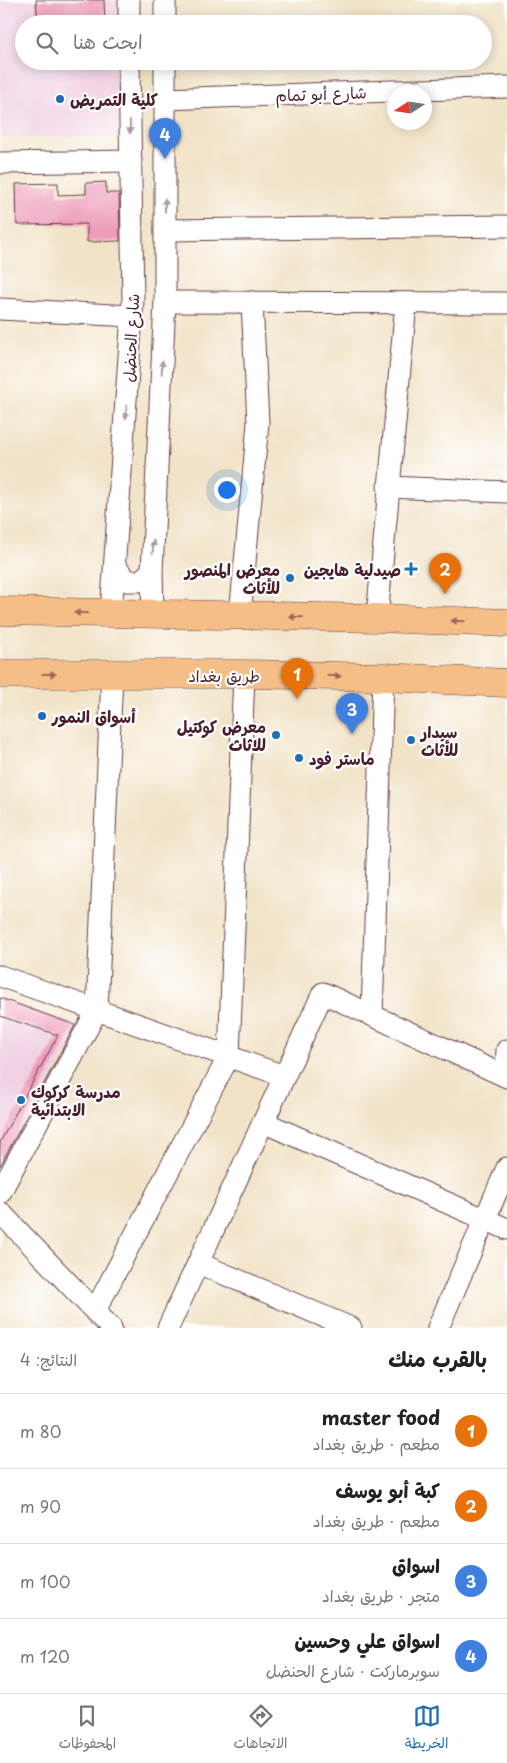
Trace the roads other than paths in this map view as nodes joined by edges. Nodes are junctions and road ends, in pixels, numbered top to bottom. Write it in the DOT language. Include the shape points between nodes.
graph roads {
  1 [pos="129,0"];
  2 [pos="165,0"];
  3 [pos="129,15"];
  4 [pos="165,15"];
  5 [pos="129,70"];
  6 [pos="165,70"];
  7 [pos="507,87"];
  8 [pos="165,98"];
  9 [pos="131,161"];
  10 [pos="0,164"];
  11 [pos="507,226"];
  12 [pos="165,230"];
  13 [pos="165,302"];
  14 [pos="252,302"];
  15 [pos="406,303"];
  16 [pos="507,303"];
  17 [pos="0,309"];
  18 [pos="132,316"];
  19 [pos="388,487"];
  20 [pos="507,492"];
  21 [pos="115,566"];
  22 [pos="152,571"];
  23 [pos="0,611"];
  24 [pos="153,613"];
  25 [pos="111,614"];
  26 [pos="240,616"];
  27 [pos="378,618"];
  28 [pos="507,623"];
  29 [pos="244,674"];
  30 [pos="112,675"];
  31 [pos="0,676"];
  32 [pos="383,677"];
  33 [pos="507,683"];
  34 [pos="0,976"];
  35 [pos="97,1010"];
  36 [pos="372,1015"];
  37 [pos="507,1050"];
  38 [pos="229,1056"];
  39 [pos="284,1076"];
  40 [pos="507,1076"];
  41 [pos="263,1122"];
  42 [pos="507,1168"];
  43 [pos="0,1193"];
  44 [pos="0,1212"];
  45 [pos="485,1219"];
  46 [pos="507,1229"];
  47 [pos="198,1263"];
  48 [pos="95,1311"];
  49 [pos="111,1328"];
  50 [pos="168,1328"];
  51 [pos="351,1328"];
  52 [pos="438,1328"];
  1 -- 3 [label="street"];
  2 -- 4 [label="street"];
  5 -- 9 [label="street, شارع الحنضل, one-way"];
  6 -- 8 [label="street, شارع الحنضل"];
  7 -- 8 [label="street, شارع أبو تمام"];
  12 -- 8 [label="street, شارع الحنضل, one-way"];
  9 -- 10 [label="street"];
  9 -- 18 [label="street, شارع الحنضل"];
  11 -- 12 [label="street"];
  12 -- 13 [label="street, شارع الحنضل"];
  13 -- 14 [label="street"];
  22 -- 13 [label="street, شارع الحنضل, one-way"];
  14 -- 15 [label="street"];
  14 -- 26 [label="street" via="258,423"];
  15 -- 16 [label="street"];
  15 -- 19 [label="street"];
  17 -- 18 [label="street"];
  18 -- 21 [label="street, شارع الحنضل, one-way"];
  19 -- 20 [label="street"];
  19 -- 27 [label="street"];
  21 -- 22 [label="street" via="126,581 140,581"];
  21 -- 25 [label="street, شارع الحنضل"];
  22 -- 24 [label="street, شارع الحنضل"];
  25 -- 23 [label="main road, one-way"];
  24 -- 25 [label="main road"];
  24 -- 26 [label="main road"];
  27 -- 26 [label="main road, one-way"];
  28 -- 27 [label="main road, one-way"];
  29 -- 30 [label="main road, طريق بغداد"];
  29 -- 32 [label="main road, طريق بغداد, one-way"];
  29 -- 38 [label="street"];
  31 -- 30 [label="main road, طريق بغداد, one-way"];
  30 -- 35 [label="street"];
  32 -- 33 [label="main road, طريق بغداد"];
  32 -- 36 [label="street"];
  34 -- 35 [label="street"];
  35 -- 38 [label="street"];
  35 -- 43 [label="street"];
  36 -- 39 [label="street" via="323,992"];
  36 -- 40 [label="street"];
  37 -- 40 [label="street"];
  38 -- 39 [label="street"];
  38 -- 48 [label="street"];
  39 -- 41 [label="street"];
  41 -- 45 [label="street"];
  41 -- 47 [label="street"];
  42 -- 45 [label="street"];
  44 -- 48 [label="street"];
  45 -- 46 [label="street"];
  45 -- 52 [label="street"];
  47 -- 50 [label="street"];
  47 -- 51 [label="street"];
  48 -- 49 [label="street"];
}
